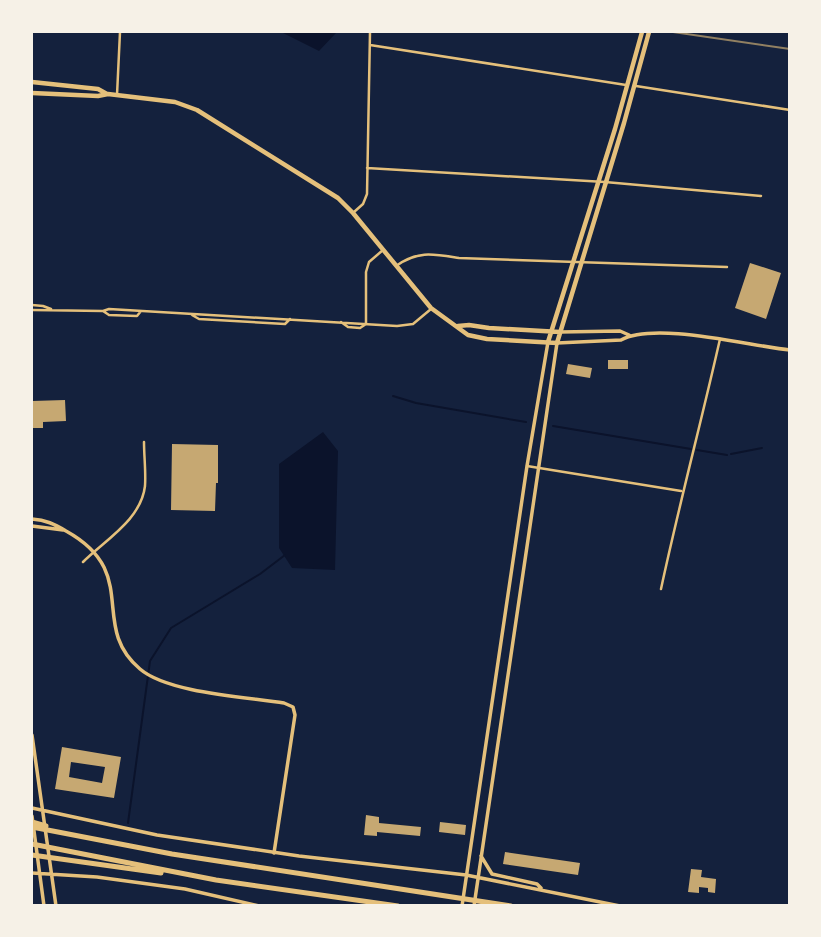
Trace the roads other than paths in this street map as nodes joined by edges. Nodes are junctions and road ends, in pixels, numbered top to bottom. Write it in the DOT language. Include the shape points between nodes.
graph roads {
  1 [pos="120,32"];
  2 [pos="370,32"];
  3 [pos="642,32"];
  4 [pos="649,32"];
  5 [pos="370,45"];
  6 [pos="32,82"];
  7 [pos="628,85"];
  8 [pos="635,86"];
  9 [pos="32,93"];
  10 [pos="108,94"];
  11 [pos="117,95"];
  12 [pos="789,110"];
  13 [pos="367,168"];
  14 [pos="598,182"];
  15 [pos="606,182"];
  16 [pos="761,196"];
  17 [pos="353,213"];
  18 [pos="383,250"];
  19 [pos="573,260"];
  20 [pos="581,261"];
  21 [pos="396,266"];
  22 [pos="727,267"];
  23 [pos="32,305"];
  24 [pos="431,308"];
  25 [pos="51,309"];
  26 [pos="32,310"];
  27 [pos="366,324"];
  28 [pos="458,327"];
  29 [pos="551,332"];
  30 [pos="560,332"];
  31 [pos="629,335"];
  32 [pos="720,339"];
  33 [pos="548,342"];
  34 [pos="557,343"];
  35 [pos="789,350"];
  36 [pos="144,442"];
  37 [pos="527,466"];
  38 [pos="539,467"];
  39 [pos="681,491"];
  40 [pos="32,519"];
  41 [pos="32,526"];
  42 [pos="65,530"];
  43 [pos="94,551"];
  44 [pos="83,562"];
  45 [pos="661,589"];
  46 [pos="32,735"];
  47 [pos="32,808"];
  48 [pos="43,811"];
  49 [pos="32,816"];
  50 [pos="32,824"];
  51 [pos="32,844"];
  52 [pos="274,853"];
  53 [pos="32,855"];
  54 [pos="481,856"];
  55 [pos="32,873"];
  56 [pos="40,873"];
  57 [pos="51,874"];
  58 [pos="466,875"];
  59 [pos="478,877"];
  60 [pos="216,880"];
  61 [pos="542,889"];
  62 [pos="44,905"];
  63 [pos="56,905"];
  64 [pos="259,905"];
  65 [pos="398,905"];
  66 [pos="462,905"];
  67 [pos="474,905"];
  68 [pos="511,905"];
  69 [pos="620,905"];
  1 -- 11 [label="street"];
  2 -- 5 [label="street"];
  3 -- 7 [label="main road"];
  4 -- 8 [label="main road"];
  5 -- 7 [label="street"];
  5 -- 13 [label="street"];
  6 -- 10 [label="main road"];
  7 -- 8 [label="street"];
  7 -- 14 [label="main road"];
  8 -- 12 [label="street"];
  8 -- 15 [label="main road"];
  9 -- 10 [label="main road"];
  10 -- 11 [label="main road"];
  11 -- 17 [label="main road" via="175,102 197,110 324,189"];
  13 -- 14 [label="street"];
  13 -- 17 [label="street" via="367,194"];
  14 -- 15 [label="street"];
  14 -- 19 [label="main road"];
  15 -- 16 [label="street"];
  15 -- 20 [label="main road"];
  17 -- 18 [label="main road"];
  18 -- 21 [label="main road"];
  18 -- 27 [label="street" via="369,262 366,272"];
  19 -- 20 [label="street"];
  19 -- 21 [label="street" via="417,255"];
  19 -- 29 [label="main road"];
  20 -- 22 [label="street"];
  20 -- 30 [label="main road"];
  21 -- 24 [label="main road"];
  23 -- 25 [label="street"];
  24 -- 27 [label="street" via="407,326"];
  24 -- 28 [label="main road"];
  25 -- 26 [label="street"];
  25 -- 27 [label="street" via="109,315 137,316 141,311 191,314 199,319 285,324 290,319 341,322 359,328"];
  28 -- 29 [label="main road"];
  28 -- 33 [label="main road" via="468,335 487,339"];
  29 -- 30 [label="main road"];
  29 -- 33 [label="main road"];
  30 -- 31 [label="main road" via="620,331"];
  30 -- 34 [label="main road"];
  31 -- 32 [label="main road"];
  31 -- 34 [label="main road" via="621,340"];
  32 -- 35 [label="main road"];
  32 -- 39 [label="street"];
  33 -- 34 [label="main road"];
  33 -- 37 [label="main road"];
  34 -- 38 [label="main road"];
  36 -- 43 [label="street" via="144,489 136,511"];
  37 -- 38 [label="street"];
  37 -- 58 [label="main road"];
  38 -- 39 [label="street"];
  38 -- 54 [label="main road"];
  39 -- 45 [label="street"];
  40 -- 42 [label="main road"];
  41 -- 42 [label="main road"];
  42 -- 43 [label="main road"];
  43 -- 44 [label="street"];
  43 -- 52 [label="main road" via="111,583 117,638 140,670 171,685 293,707"];
  46 -- 48 [label="main road"];
  47 -- 48 [label="main road"];
  48 -- 52 [label="main road"];
  48 -- 57 [label="main road"];
  49 -- 56 [label="main road"];
  50 -- 68 [label="highway" via="172,854"];
  51 -- 60 [label="highway"];
  52 -- 58 [label="main road"];
  53 -- 60 [label="highway"];
  54 -- 59 [label="main road"];
  54 -- 61 [label="main road" via="492,874"];
  55 -- 56 [label="main road"];
  56 -- 57 [label="main road"];
  56 -- 62 [label="main road"];
  57 -- 63 [label="main road"];
  57 -- 64 [label="main road" via="186,889"];
  58 -- 59 [label="main road"];
  58 -- 66 [label="main road"];
  59 -- 61 [label="main road"];
  59 -- 67 [label="main road"];
  60 -- 65 [label="highway"];
  61 -- 69 [label="main road"];
}
